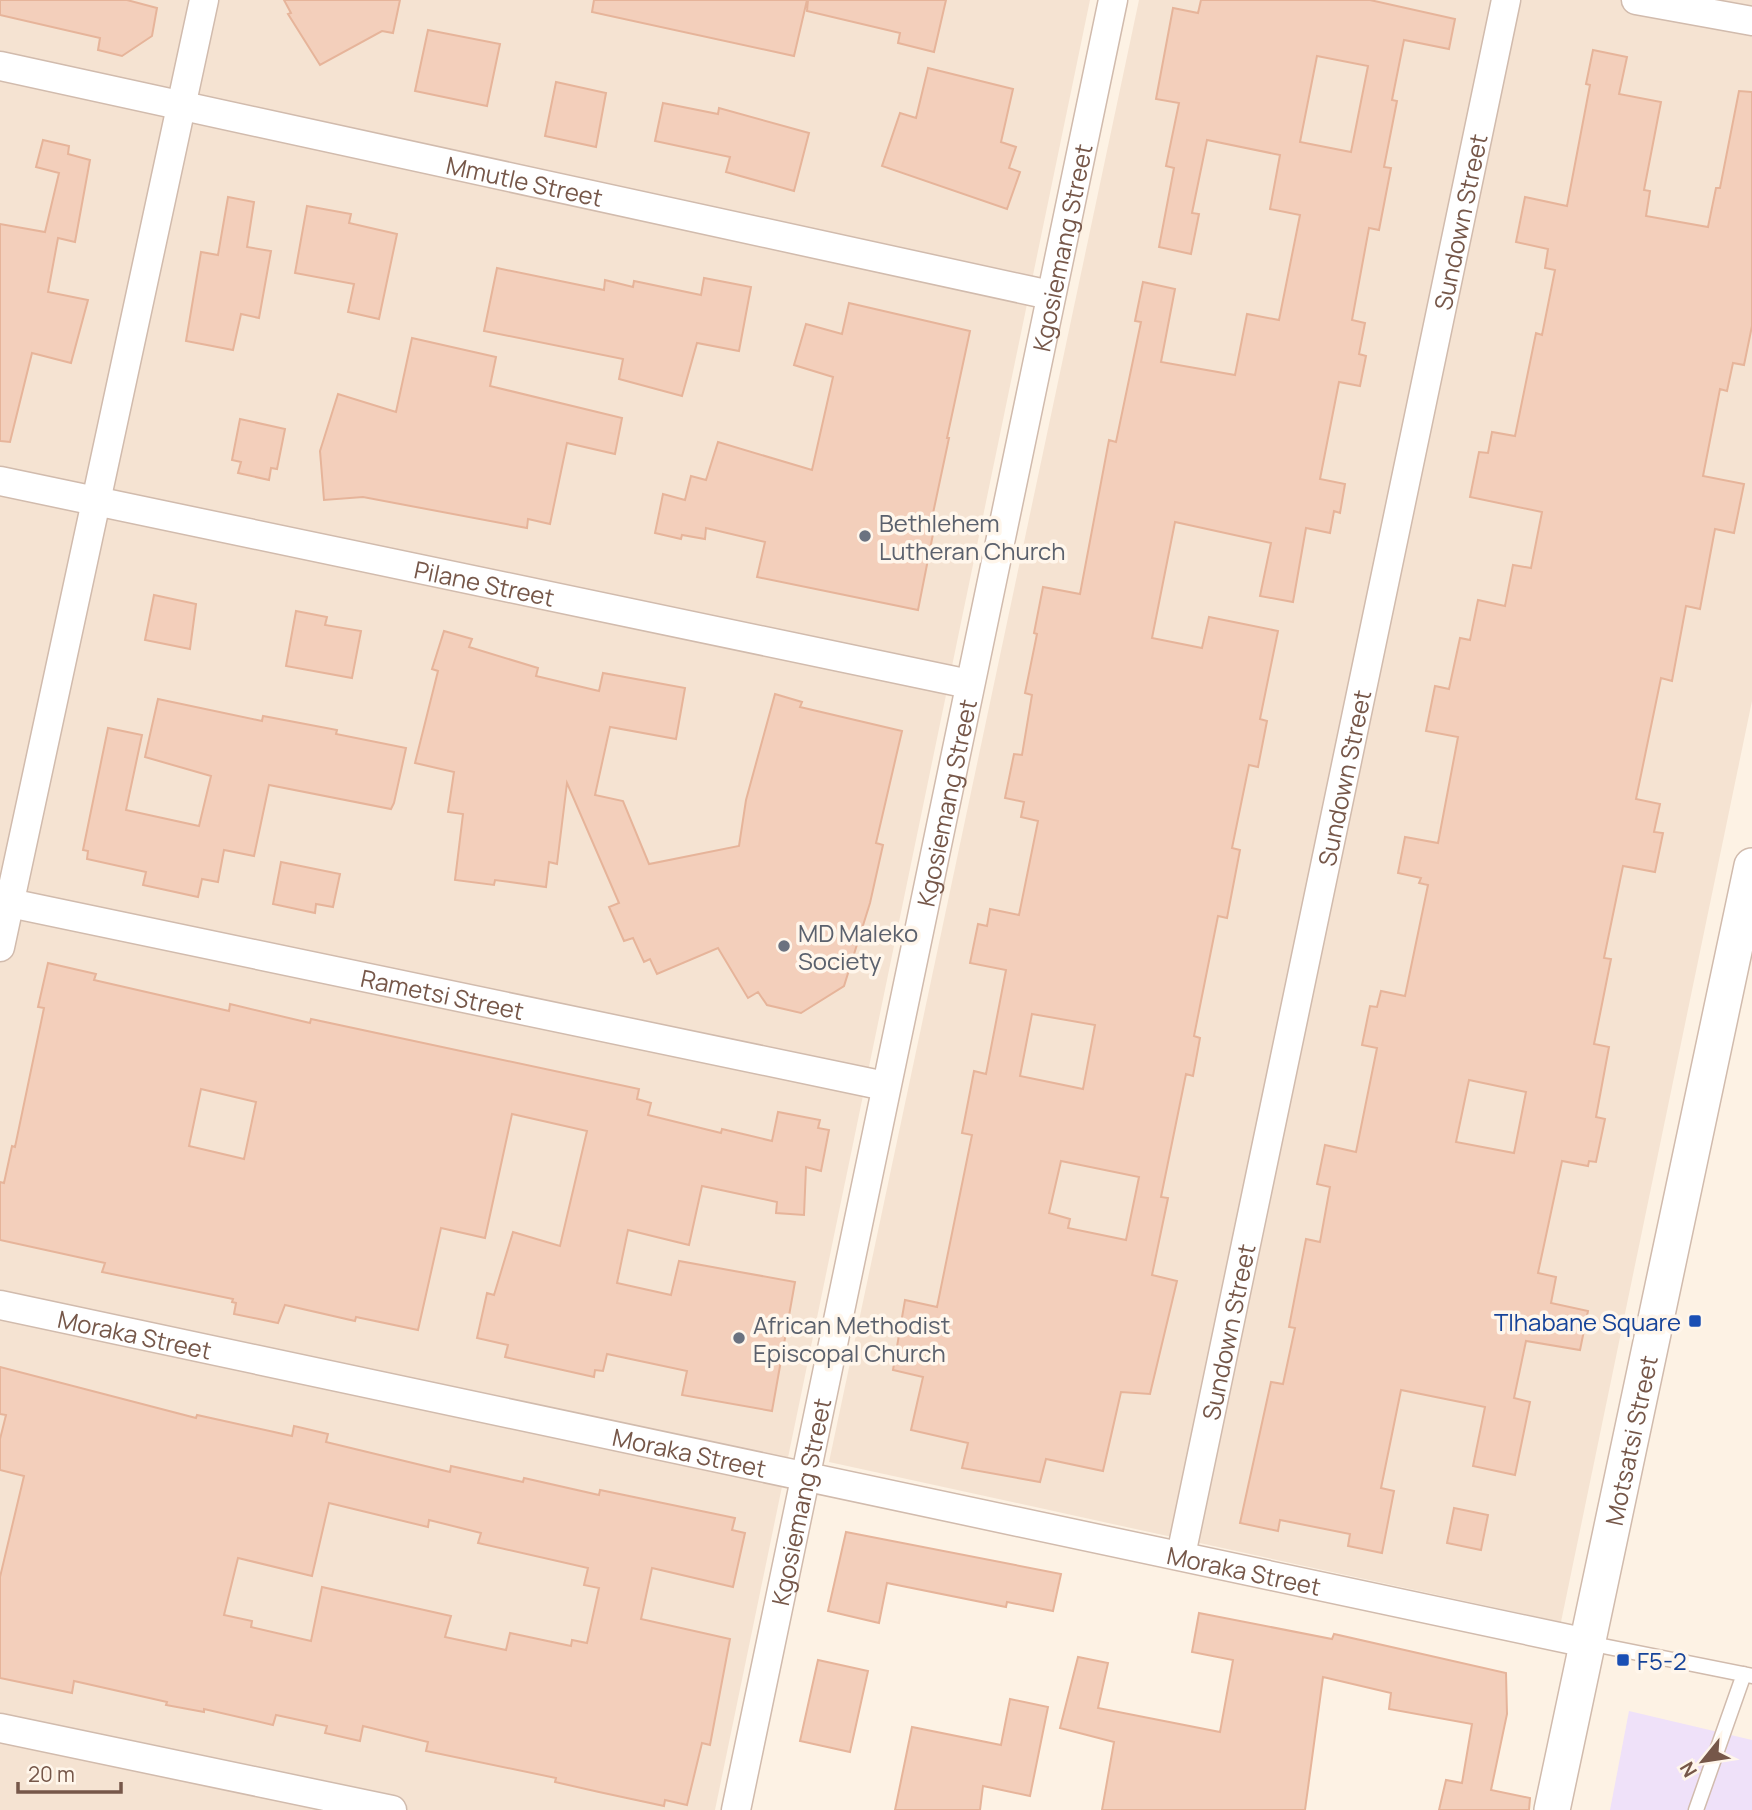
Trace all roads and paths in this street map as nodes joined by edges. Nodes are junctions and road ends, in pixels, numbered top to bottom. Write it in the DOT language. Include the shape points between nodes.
graph roads {
  1 [pos="204,0"];
  2 [pos="1113,0"];
  3 [pos="1506,0"];
  4 [pos="1636,0"];
  5 [pos="1752,21"];
  6 [pos="0,66"];
  7 [pos="183,104"];
  8 [pos="1049,295"];
  9 [pos="0,481"];
  10 [pos="94,500"];
  11 [pos="969,684"];
  12 [pos="1752,866"];
  13 [pos="5,902"];
  14 [pos="0,947"];
  15 [pos="885,1086"];
  16 [pos="0,1305"];
  17 [pos="805,1477"];
  18 [pos="1181,1555"];
  19 [pos="1587,1643"];
  20 [pos="1748,1675"];
  21 [pos="0,1728"];
  22 [pos="1695,1809"];
  23 [pos="392,1810"];
  24 [pos="736,1810"];
  25 [pos="1552,1810"];
  1 -- 7 [label="street"];
  2 -- 8 [label="street, Kgosiemang Street"];
  3 -- 18 [label="street, Sundown Street"];
  4 -- 5 [label="street"];
  6 -- 7 [label="street, Mmutle Street"];
  7 -- 8 [label="street, Mmutle Street"];
  7 -- 10 [label="street"];
  8 -- 11 [label="street, Kgosiemang Street"];
  9 -- 10 [label="street, Pilane Street"];
  10 -- 11 [label="street, Pilane Street"];
  10 -- 13 [label="street"];
  11 -- 15 [label="street, Kgosiemang Street"];
  12 -- 19 [label="street, Motsatsi Street"];
  13 -- 14 [label="street"];
  13 -- 15 [label="street, Rametsi Street"];
  15 -- 17 [label="street, Kgosiemang Street"];
  16 -- 17 [label="street, Moraka Street"];
  17 -- 18 [label="street, Moraka Street"];
  17 -- 24 [label="street, Kgosiemang Street"];
  18 -- 19 [label="street, Moraka Street"];
  19 -- 20 [label="lane"];
  19 -- 25 [label="street, Motsatsi Street"];
  20 -- 22 [label="lane"];
  21 -- 23 [label="street"];
}
